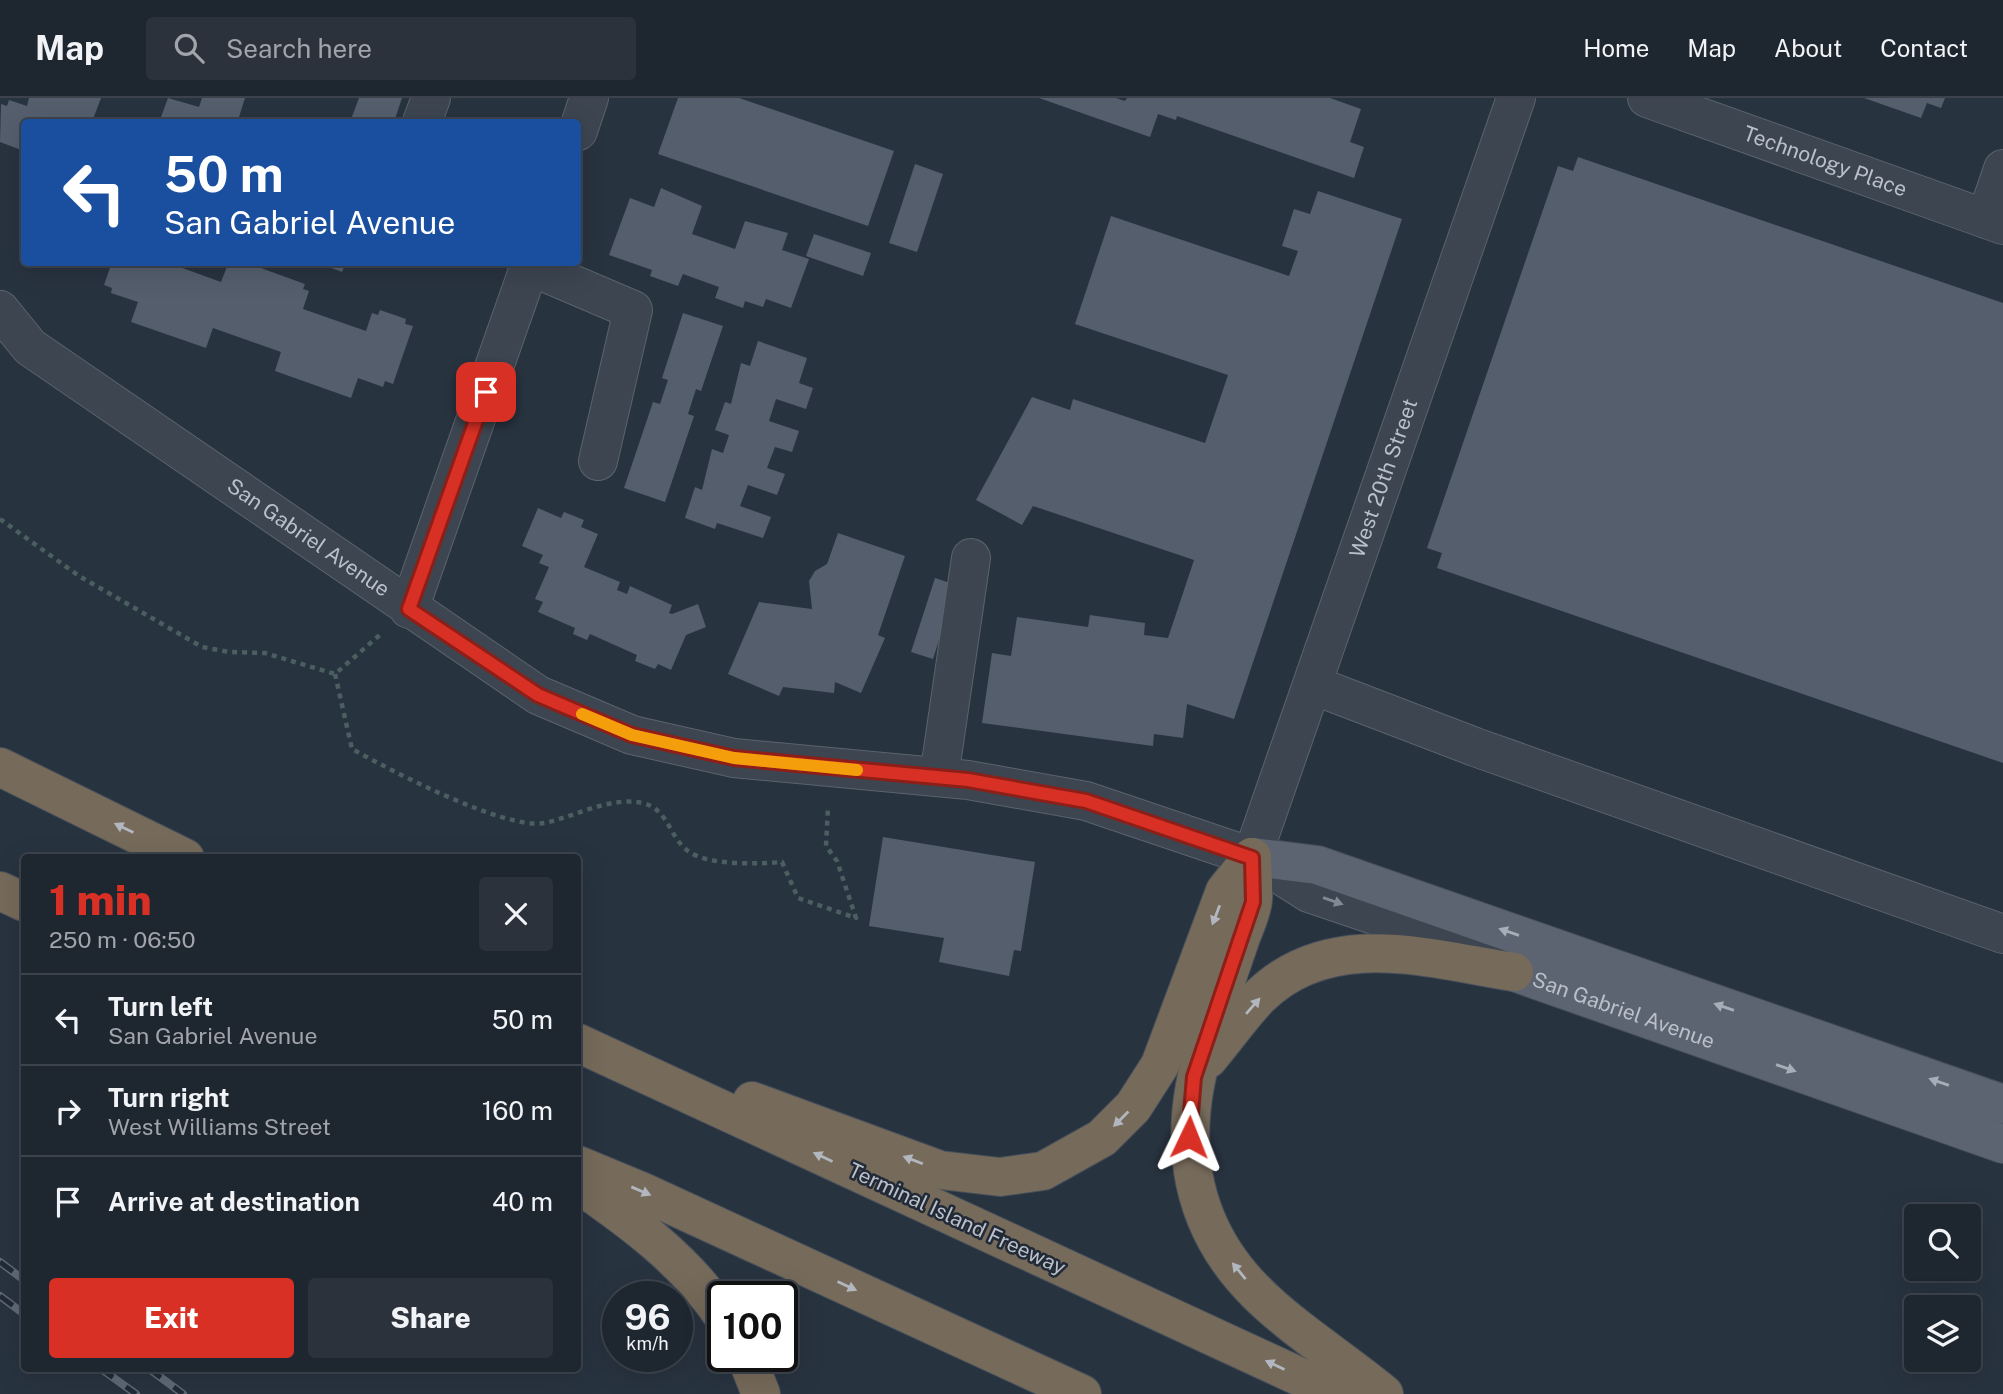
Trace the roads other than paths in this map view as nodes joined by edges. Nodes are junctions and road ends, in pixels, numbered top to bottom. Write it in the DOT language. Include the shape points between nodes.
graph roads {
  1 [pos="431,98"];
  2 [pos="589,98"];
  3 [pos="1516,98"];
  4 [pos="1647,98"];
  5 [pos="423,119"];
  6 [pos="581,122"];
  7 [pos="2003,169"];
  8 [pos="1994,222"];
  9 [pos="530,266"];
  10 [pos="535,266"];
  11 [pos="0,310"];
  12 [pos="598,461"];
  13 [pos="971,558"];
  14 [pos="409,609"];
  15 [pos="1313,685"];
  16 [pos="0,767"];
  17 [pos="939,778"];
  18 [pos="178,854"];
  19 [pos="1252,858"];
  20 [pos="0,891"];
  21 [pos="21,901"];
  22 [pos="2003,934"];
  23 [pos="1514,972"];
  24 [pos="581,1044"];
  25 [pos="643,1074"];
  26 [pos="1194,1077"];
  27 [pos="2003,1104"];
  28 [pos="2003,1144"];
  29 [pos="581,1166"];
  30 [pos="581,1186"];
  31 [pos="707,1295"];
  32 [pos="752,1372"];
  33 [pos="761,1394"];
  34 [pos="1082,1394"];
  35 [pos="1337,1394"];
  36 [pos="1384,1394"];
  1 -- 5 [label="street"];
  2 -- 6 [label="street"];
  3 -- 15 [label="street, West 20th Street"];
  4 -- 8 [label="street, Technology Place"];
  7 -- 8 [label="street"];
  9 -- 14 [label="street"];
  10 -- 12 [label="street" via="633,310"];
  11 -- 14 [label="street, San Gabriel Avenue" via="30,347"];
  13 -- 17 [label="street"];
  14 -- 17 [label="street, San Gabriel Avenue" via="538,695 632,735 734,758"];
  15 -- 19 [label="street, West 20th Street"];
  15 -- 22 [label="street" via="1488,752"];
  18 -- 16 [label="highway, one-way"];
  17 -- 19 [label="street, San Gabriel Avenue" via="1086,801"];
  19 -- 23 [label="street, San Gabriel Avenue, one-way" via="1309,893 1441,938"];
  19 -- 25 [label="highway, one-way" via="1225,891 1160,1065 1133,1107 1102,1138 1043,1171 1000,1177 940,1170 773,1106"];
  19 -- 26 [label="highway" via="1253,902"];
  27 -- 19 [label="main road, San Gabriel Avenue, one-way" via="1317,865"];
  20 -- 21 [label="highway"];
  26 -- 23 [label="highway, one-way" via="1260,996 1288,975 1331,958 1392,951"];
  23 -- 28 [label="main road, San Gabriel Avenue, one-way"];
  24 -- 25 [label="highway, Terminal Island Freeway"];
  35 -- 25 [label="highway, Terminal Island Freeway, one-way"];
  36 -- 26 [label="highway, one-way" via="1290,1322 1230,1261 1211,1228 1190,1156 1188,1118"];
  29 -- 34 [label="highway, one-way"];
  30 -- 31 [label="highway" via="662,1248"];
  32 -- 33 [label="highway"];
}
